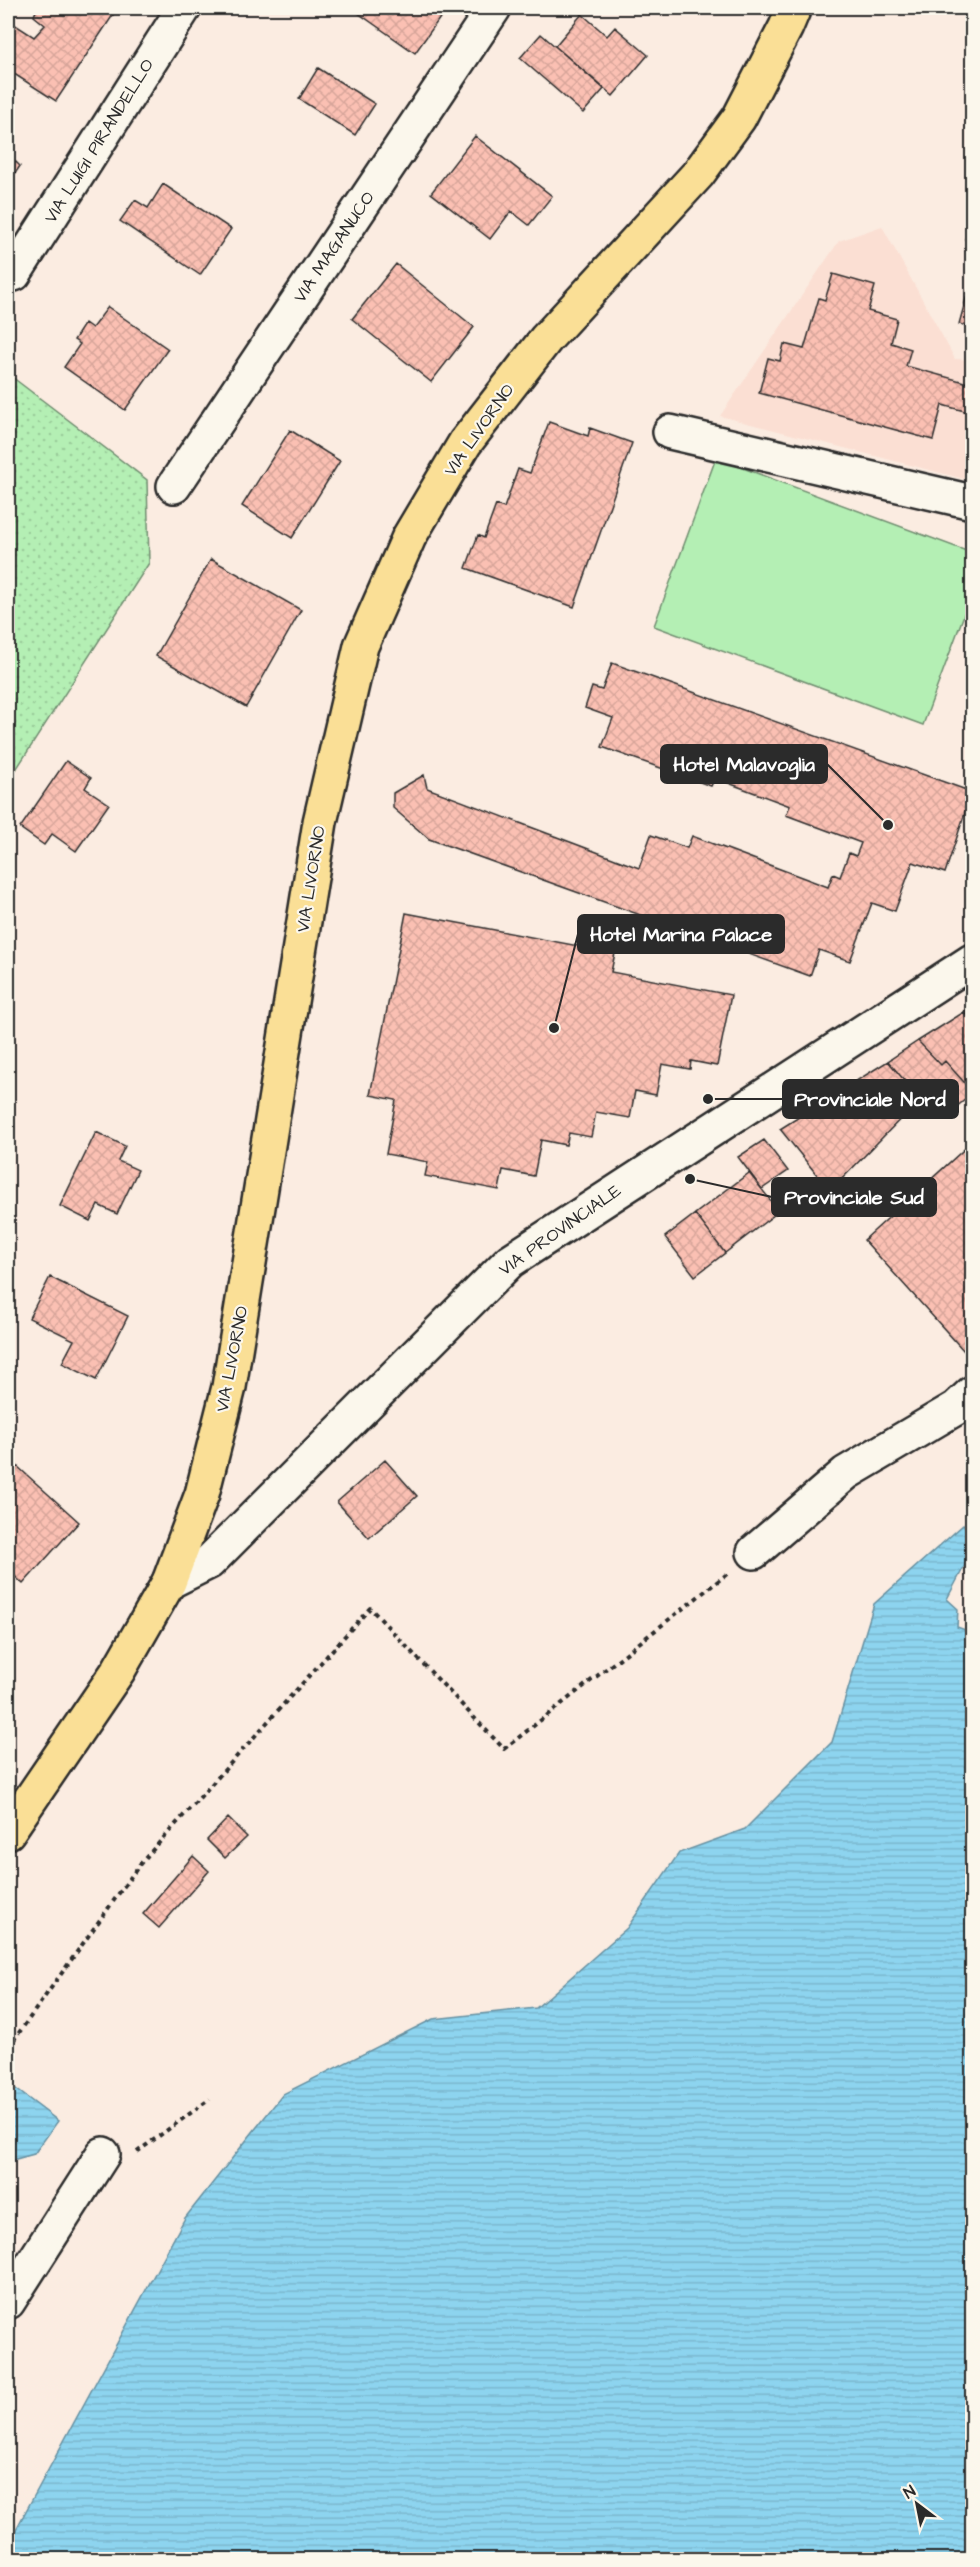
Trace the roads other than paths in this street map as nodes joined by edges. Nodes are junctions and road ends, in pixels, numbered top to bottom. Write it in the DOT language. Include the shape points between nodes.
graph roads {
  1 [pos="184,8"];
  2 [pos="494,8"];
  3 [pos="794,8"];
  4 [pos="14,274"];
  5 [pos="670,432"];
  6 [pos="174,486"];
  7 [pos="972,502"];
  8 [pos="972,962"];
  9 [pos="972,1393"];
  10 [pos="754,1552"];
  11 [pos="169,1582"];
  12 [pos="8,1832"];
  13 [pos="117,2155"];
  14 [pos="8,2302"];
  1 -- 4 [label="street, VIA LUIGI PIRANDELLO"];
  2 -- 6 [label="street, VIA MAGANUCO"];
  3 -- 11 [label="main road, VIA LIVORNO" via="739,118 698,174 546,339 465,443 409,537 361,646 320,822 229,1387 202,1494"];
  5 -- 7 [label="street"];
  8 -- 11 [label="street, VIA PROVINCIALE" via="510,1261 209,1562"];
  9 -- 10 [label="street" via="956,1408 846,1473"];
  11 -- 12 [label="main road, VIA LIVORNO" via="118,1671"];
  13 -- 14 [label="street"];
}
